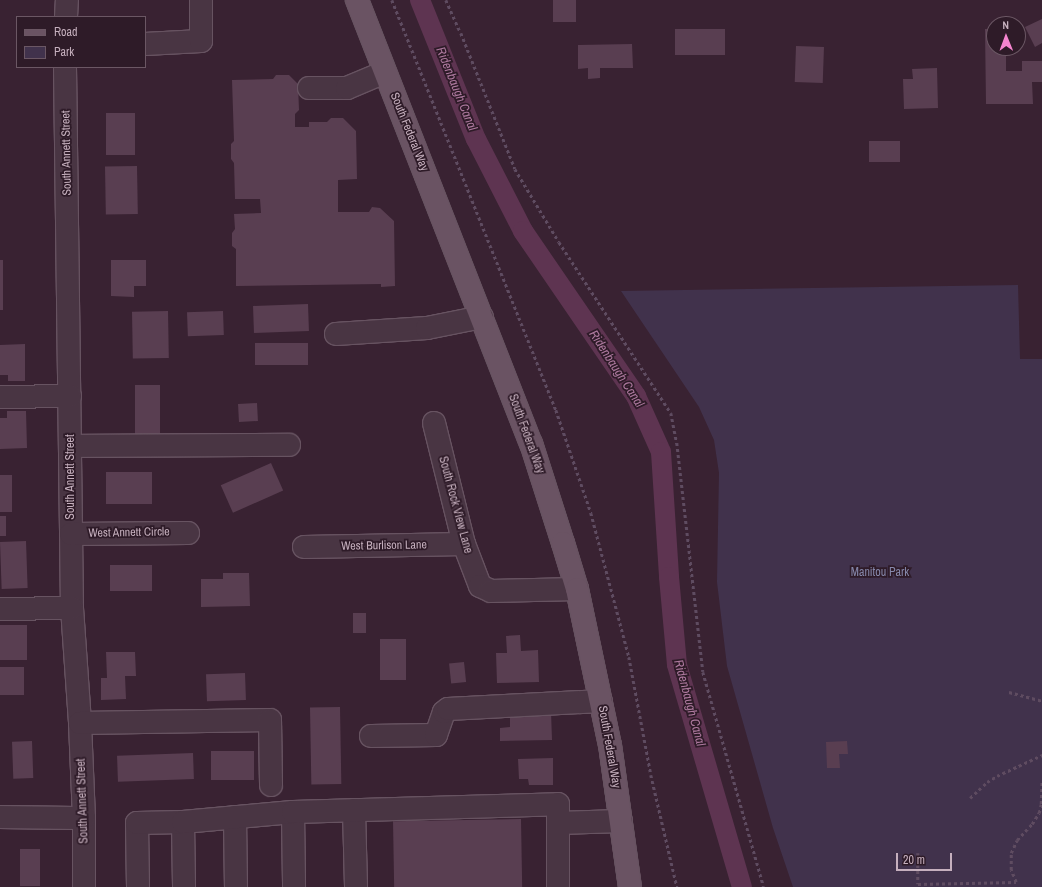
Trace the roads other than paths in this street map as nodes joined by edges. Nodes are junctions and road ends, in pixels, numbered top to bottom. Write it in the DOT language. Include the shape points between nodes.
graph roads {
  1 [pos="67,0"];
  2 [pos="200,0"];
  3 [pos="357,0"];
  4 [pos="66,16"];
  5 [pos="146,44"];
  6 [pos="65,68"];
  7 [pos="385,72"];
  8 [pos="309,88"];
  9 [pos="482,317"];
  10 [pos="336,334"];
  11 [pos="70,396"];
  12 [pos="0,397"];
  13 [pos="434,423"];
  14 [pos="289,445"];
  15 [pos="71,446"];
  16 [pos="188,533"];
  17 [pos="71,534"];
  18 [pos="464,544"];
  19 [pos="304,547"];
  20 [pos="577,589"];
  21 [pos="72,608"];
  22 [pos="0,609"];
  23 [pos="601,701"];
  24 [pos="80,723"];
  25 [pos="371,736"];
  26 [pos="270,785"];
  27 [pos="354,810"];
  28 [pos="293,812"];
  29 [pos="0,817"];
  30 [pos="235,817"];
  31 [pos="84,818"];
  32 [pos="621,821"];
  33 [pos="183,822"];
  34 [pos="558,823"];
  35 [pos="84,887"];
  36 [pos="138,887"];
  37 [pos="184,887"];
  38 [pos="236,887"];
  39 [pos="294,887"];
  40 [pos="356,887"];
  41 [pos="558,887"];
  42 [pos="630,887"];
  1 -- 4 [label="street"];
  2 -- 5 [label="street" via="201,41"];
  3 -- 7 [label="main road, South Federal Way"];
  6 -- 11 [label="street, South Annett Street"];
  7 -- 8 [label="street" via="347,88"];
  7 -- 9 [label="main road, South Federal Way"];
  9 -- 10 [label="street" via="427,328"];
  9 -- 20 [label="main road, South Federal Way" via="531,443"];
  11 -- 12 [label="street"];
  11 -- 15 [label="street, South Annett Street"];
  13 -- 18 [label="street, South Rock View Lane"];
  14 -- 15 [label="street"];
  15 -- 17 [label="street, South Annett Street"];
  16 -- 17 [label="street, West Annett Circle"];
  17 -- 21 [label="street, South Annett Street"];
  18 -- 19 [label="street, West Burlison Lane"];
  18 -- 20 [label="street, South Rock View Lane" via="480,586 491,591"];
  20 -- 23 [label="main road, South Federal Way"];
  21 -- 22 [label="street"];
  21 -- 24 [label="street, South Annett Street"];
  23 -- 25 [label="street" via="448,709 444,712 436,734"];
  23 -- 32 [label="main road, South Federal Way"];
  24 -- 26 [label="street" via="270,720"];
  24 -- 31 [label="street, South Annett Street"];
  27 -- 28 [label="street"];
  27 -- 34 [label="street" via="558,804"];
  27 -- 40 [label="street"];
  28 -- 30 [label="street"];
  28 -- 39 [label="street"];
  29 -- 31 [label="street"];
  30 -- 33 [label="street"];
  30 -- 38 [label="street"];
  31 -- 35 [label="street, South Annett Street"];
  32 -- 34 [label="street"];
  32 -- 42 [label="main road, South Federal Way"];
  33 -- 36 [label="street" via="137,823"];
  33 -- 37 [label="street"];
  34 -- 41 [label="street"];
}
